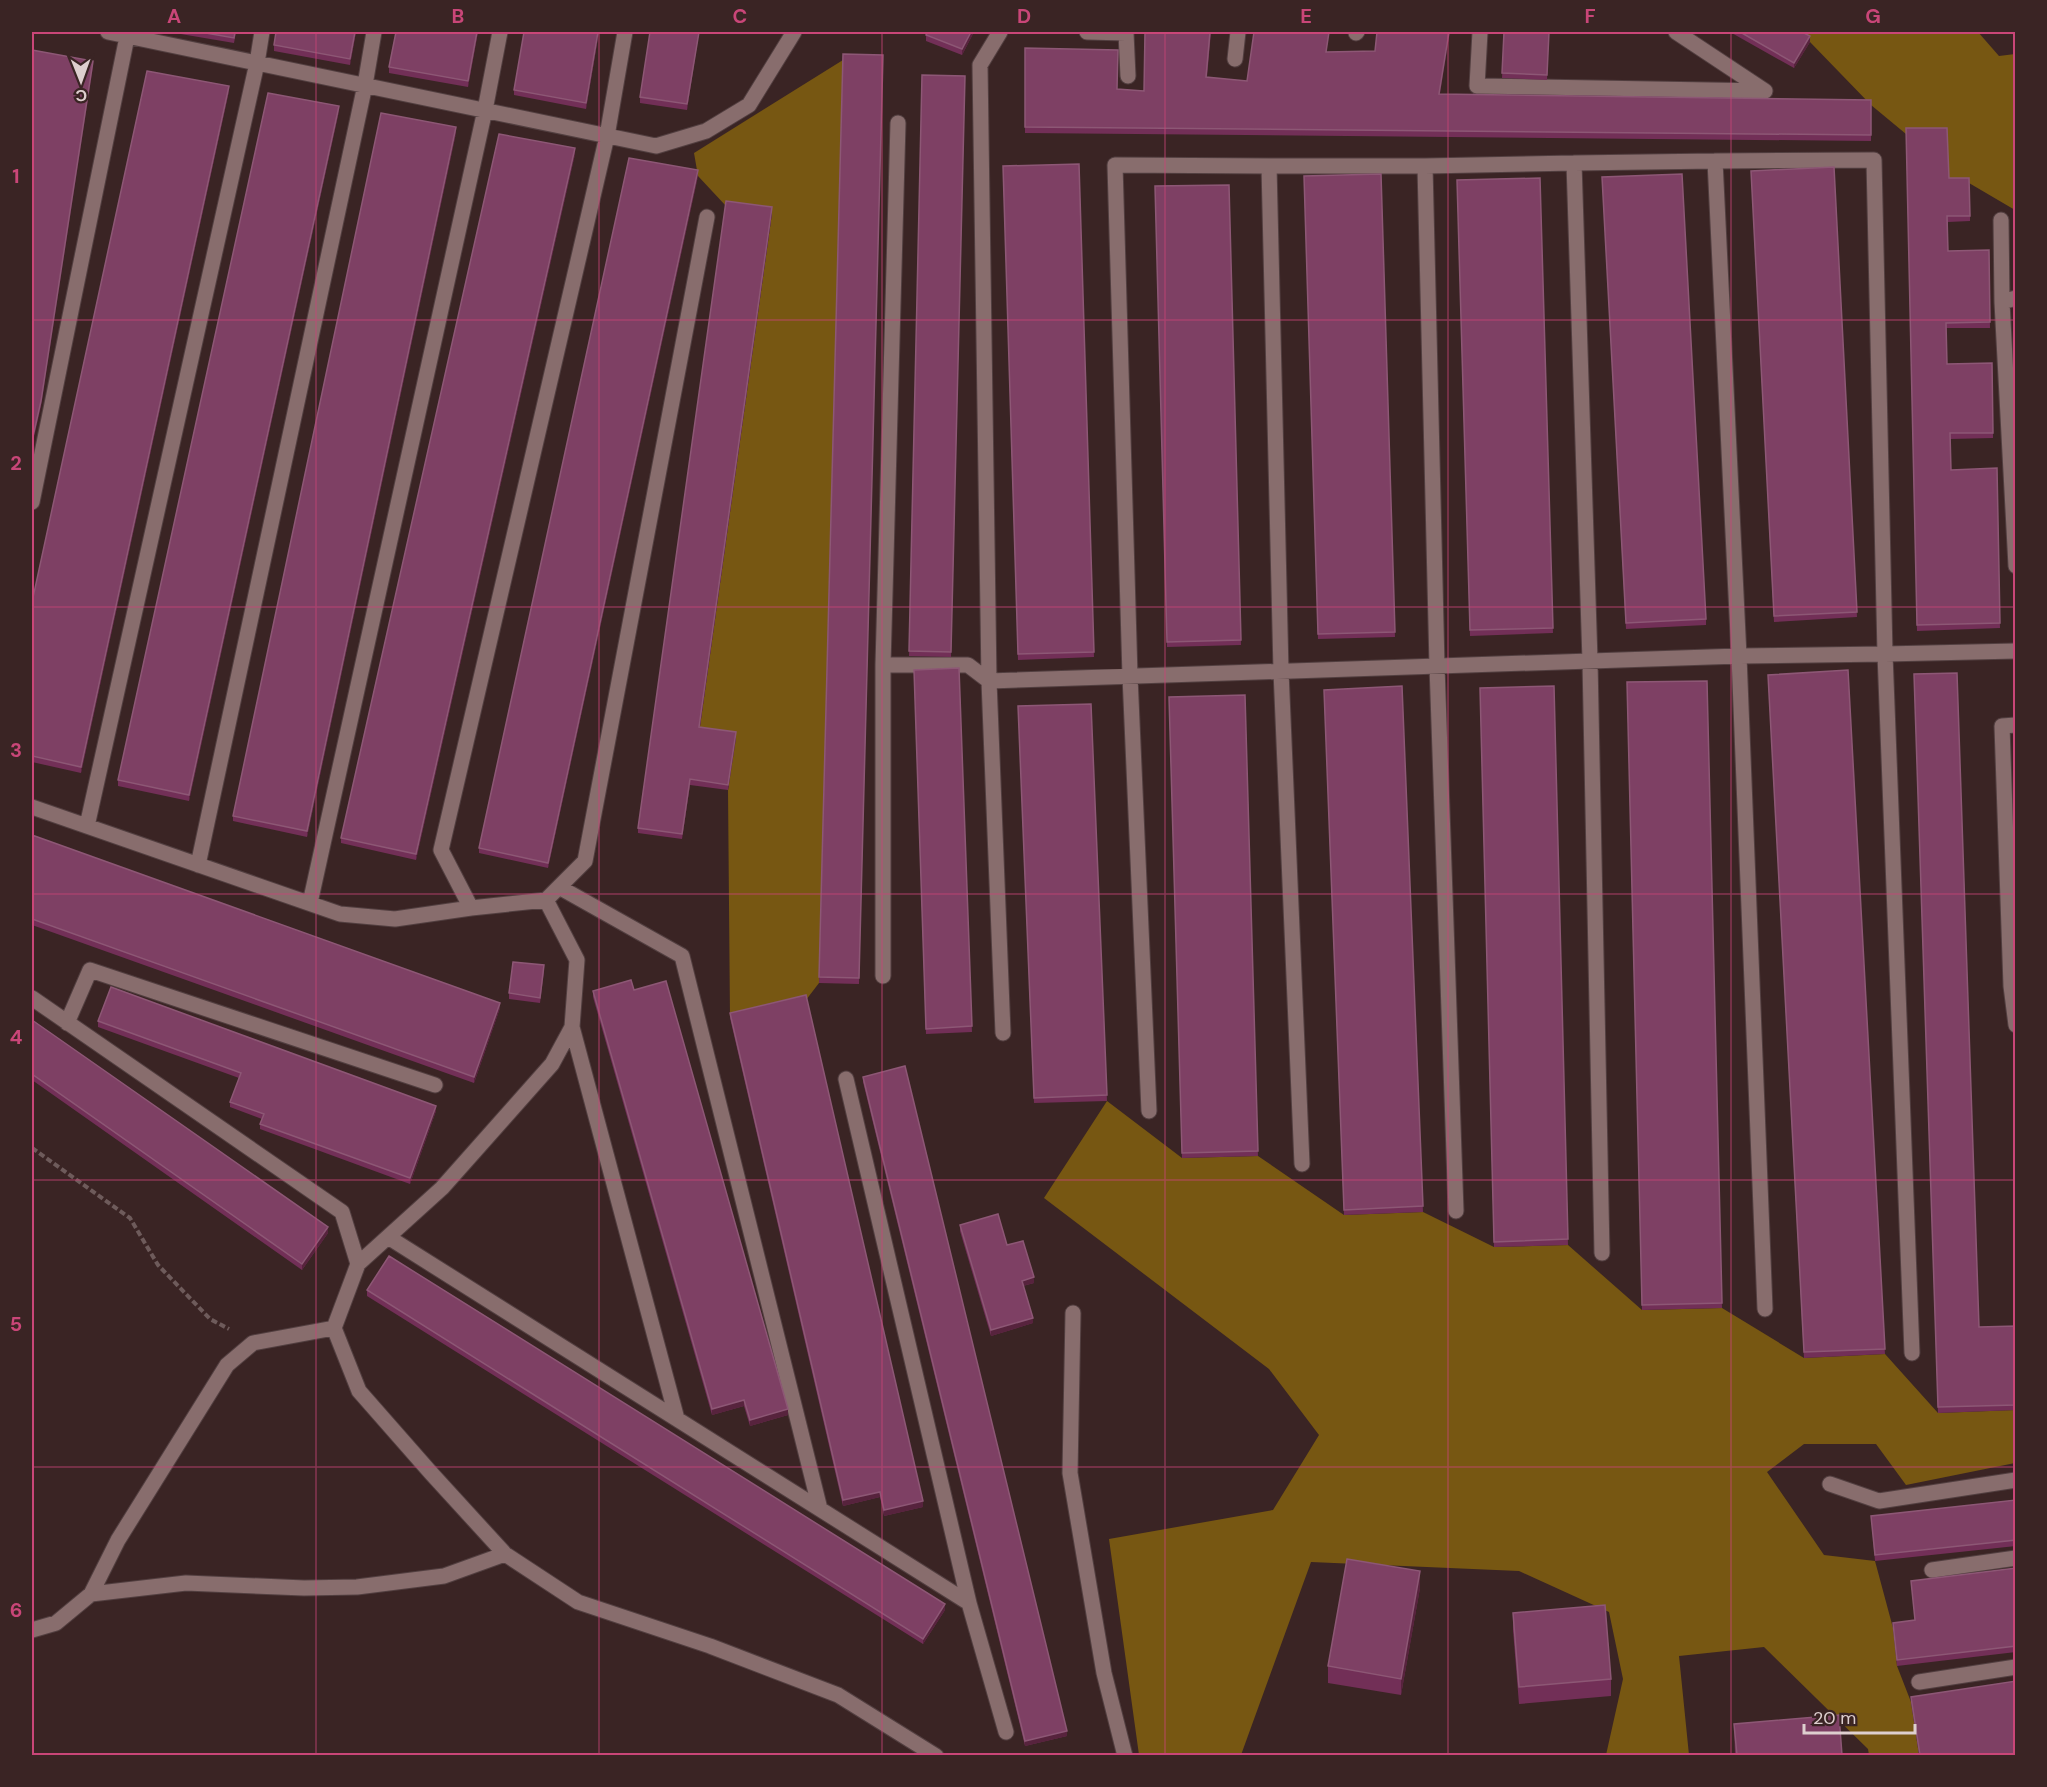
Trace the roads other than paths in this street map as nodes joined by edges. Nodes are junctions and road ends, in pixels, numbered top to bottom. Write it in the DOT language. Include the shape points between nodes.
graph roads {
  1 [pos="108,32"];
  2 [pos="262,32"];
  3 [pos="374,32"];
  4 [pos="500,32"];
  5 [pos="625,32"];
  6 [pos="794,32"];
  7 [pos="994,32"];
  8 [pos="1000,32"];
  9 [pos="1087,32"];
  10 [pos="1126,32"];
  11 [pos="1238,32"];
  12 [pos="1480,32"];
  13 [pos="1676,32"];
  14 [pos="128,34"];
  15 [pos="1235,59"];
  16 [pos="257,63"];
  17 [pos="980,65"];
  18 [pos="1128,76"];
  19 [pos="365,85"];
  20 [pos="485,110"];
  21 [pos="898,123"];
  22 [pos="608,136"];
  23 [pos="1715,161"];
  24 [pos="1574,163"];
  25 [pos="1269,166"];
  26 [pos="1425,166"];
  27 [pos="707,217"];
  28 [pos="2001,220"];
  29 [pos="2009,300"];
  30 [pos="32,502"];
  31 [pos="2016,566"];
  32 [pos="2016,651"];
  33 [pos="1885,654"];
  34 [pos="1739,656"];
  35 [pos="1590,661"];
  36 [pos="883,665"];
  37 [pos="1437,666"];
  38 [pos="1281,671"];
  39 [pos="1130,676"];
  40 [pos="989,681"];
  41 [pos="2016,725"];
  42 [pos="32,807"];
  43 [pos="87,826"];
  44 [pos="2011,848"];
  45 [pos="198,865"];
  46 [pos="559,887"];
  47 [pos="546,900"];
  48 [pos="310,903"];
  49 [pos="471,908"];
  50 [pos="883,976"];
  51 [pos="2013,985"];
  52 [pos="32,998"];
  53 [pos="67,1023"];
  54 [pos="2016,1025"];
  55 [pos="572,1027"];
  56 [pos="1003,1033"];
  57 [pos="846,1079"];
  58 [pos="435,1085"];
  59 [pos="1149,1111"];
  60 [pos="1302,1164"];
  61 [pos="1456,1211"];
  62 [pos="388,1237"];
  63 [pos="1602,1253"];
  64 [pos="358,1264"];
  65 [pos="1766,1309"];
  66 [pos="1073,1313"];
  67 [pos="334,1328"];
  68 [pos="1912,1353"];
  69 [pos="677,1419"];
  70 [pos="2016,1480"];
  71 [pos="1830,1484"];
  72 [pos="820,1509"];
  73 [pos="505,1554"];
  74 [pos="2016,1558"];
  75 [pos="1932,1570"];
  76 [pos="91,1594"];
  77 [pos="969,1603"];
  78 [pos="32,1630"];
  79 [pos="2016,1667"];
  80 [pos="1919,1682"];
  81 [pos="1006,1732"];
  82 [pos="936,1755"];
  83 [pos="1125,1755"];
  1 -- 14 [label="lane"];
  2 -- 16 [label="lane"];
  3 -- 19 [label="lane"];
  4 -- 20 [label="lane"];
  5 -- 22 [label="lane"];
  6 -- 22 [label="lane" via="749,105 706,131 656,146"];
  7 -- 17 [label="lane"];
  8 -- 17 [label="lane"];
  9 -- 10 [label="lane"];
  10 -- 18 [label="lane"];
  11 -- 15 [label="lane"];
  12 -- 13 [label="lane" via="1477,86 1765,91"];
  14 -- 16 [label="lane"];
  14 -- 30 [label="lane"];
  16 -- 19 [label="lane"];
  16 -- 43 [label="lane"];
  17 -- 40 [label="lane"];
  19 -- 20 [label="lane"];
  19 -- 45 [label="lane"];
  20 -- 22 [label="lane"];
  20 -- 48 [label="lane"];
  21 -- 36 [label="lane"];
  22 -- 49 [label="lane" via="441,850"];
  23 -- 24 [label="lane"];
  23 -- 33 [label="lane" via="1874,160"];
  23 -- 34 [label="lane"];
  24 -- 26 [label="lane"];
  24 -- 35 [label="lane"];
  25 -- 26 [label="lane"];
  25 -- 38 [label="lane"];
  25 -- 39 [label="lane" via="1115,165"];
  26 -- 37 [label="lane"];
  27 -- 46 [label="lane" via="585,861"];
  28 -- 29 [label="lane"];
  29 -- 31 [label="lane"];
  32 -- 33 [label="lane"];
  33 -- 34 [label="lane"];
  33 -- 68 [label="lane"];
  34 -- 35 [label="lane"];
  34 -- 65 [label="lane"];
  35 -- 37 [label="lane"];
  35 -- 63 [label="lane"];
  36 -- 40 [label="lane" via="968,665"];
  36 -- 50 [label="lane"];
  37 -- 38 [label="lane"];
  37 -- 61 [label="lane"];
  38 -- 39 [label="lane"];
  38 -- 60 [label="lane"];
  39 -- 40 [label="lane"];
  39 -- 59 [label="lane"];
  40 -- 56 [label="lane"];
  41 -- 44 [label="lane" via="2002,726"];
  42 -- 43 [label="lane"];
  43 -- 45 [label="lane"];
  44 -- 51 [label="lane"];
  45 -- 48 [label="lane"];
  46 -- 47 [label="lane"];
  46 -- 72 [label="lane" via="682,956"];
  47 -- 49 [label="lane"];
  47 -- 55 [label="lane" via="577,960"];
  48 -- 49 [label="lane" via="340,914 395,919"];
  51 -- 54 [label="lane"];
  52 -- 53 [label="lane"];
  53 -- 58 [label="lane" via="90,970"];
  53 -- 64 [label="lane" via="342,1212"];
  55 -- 62 [label="lane" via="552,1064 442,1188"];
  55 -- 69 [label="lane"];
  57 -- 77 [label="lane"];
  62 -- 64 [label="lane"];
  62 -- 69 [label="lane"];
  64 -- 67 [label="lane"];
  66 -- 83 [label="lane" via="1070,1473 1104,1672"];
  67 -- 73 [label="lane" via="359,1391"];
  67 -- 76 [label="lane" via="253,1343 227,1365 118,1540"];
  69 -- 72 [label="lane"];
  70 -- 71 [label="lane" via="1879,1501"];
  72 -- 77 [label="lane"];
  73 -- 76 [label="lane" via="444,1576 357,1587 186,1583"];
  73 -- 82 [label="lane" via="578,1602 710,1646 838,1695"];
  74 -- 75 [label="lane"];
  76 -- 78 [label="lane" via="56,1623"];
  77 -- 81 [label="lane"];
  79 -- 80 [label="lane"];
}
